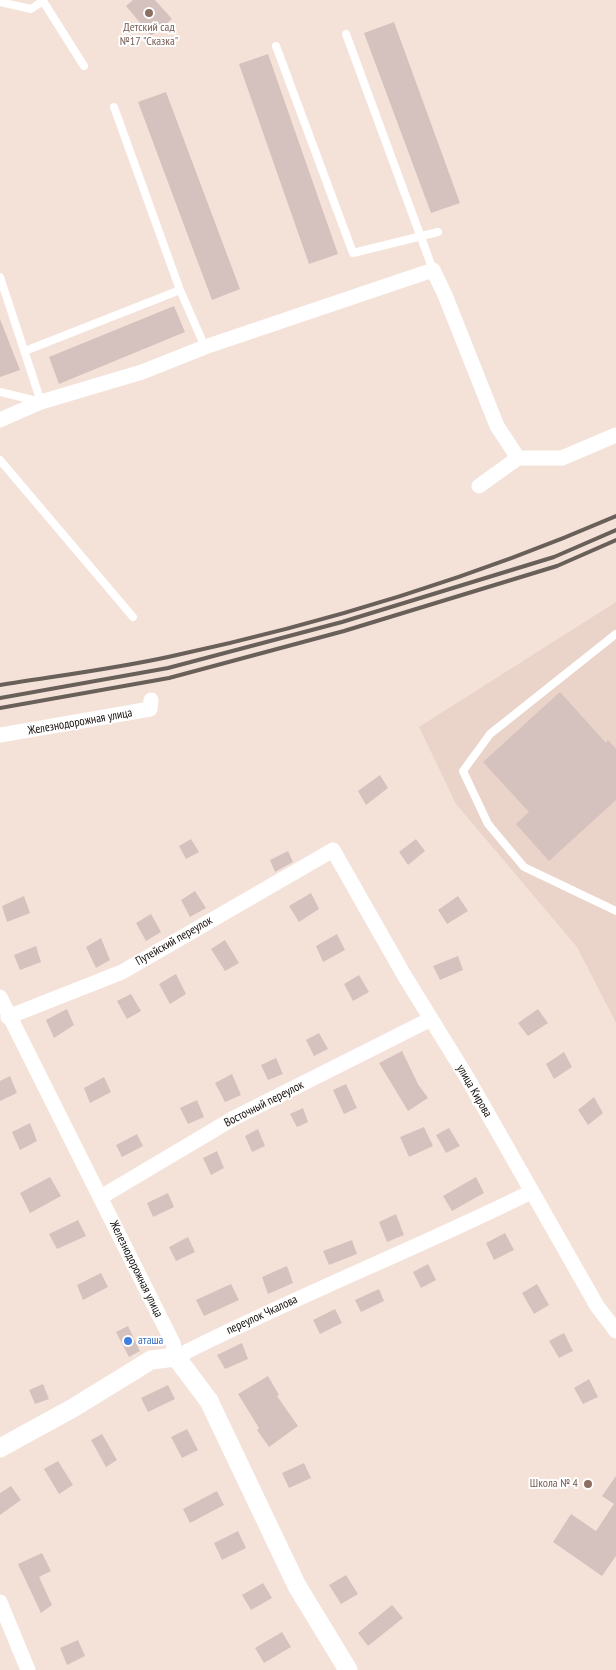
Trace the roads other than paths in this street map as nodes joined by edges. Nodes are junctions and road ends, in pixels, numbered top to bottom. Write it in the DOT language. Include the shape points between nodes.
graph roads {
  1 [pos="44,0"];
  2 [pos="0,2"];
  3 [pos="346,34"];
  4 [pos="276,46"];
  5 [pos="84,66"];
  6 [pos="114,107"];
  7 [pos="438,232"];
  8 [pos="420,237"];
  9 [pos="433,270"];
  10 [pos="0,277"];
  11 [pos="180,290"];
  12 [pos="205,347"];
  13 [pos="25,351"];
  14 [pos="0,392"];
  15 [pos="41,402"];
  16 [pos="0,420"];
  17 [pos="616,435"];
  18 [pos="518,458"];
  19 [pos="0,460"];
  20 [pos="479,486"];
  21 [pos="133,616"];
  22 [pos="616,634"];
  23 [pos="151,700"];
  24 [pos="0,735"];
  25 [pos="333,850"];
  26 [pos="616,911"];
  27 [pos="0,997"];
  28 [pos="8,1017"];
  29 [pos="431,1019"];
  30 [pos="531,1192"];
  31 [pos="101,1197"];
  32 [pos="616,1330"];
  33 [pos="176,1357"];
  34 [pos="0,1448"];
  35 [pos="0,1602"];
  36 [pos="28,1670"];
  37 [pos="348,1670"];
  1 -- 2 [label="lane" via="31,10"];
  1 -- 5 [label="lane"];
  3 -- 8 [label="lane"];
  4 -- 8 [label="lane" via="353,254"];
  6 -- 11 [label="lane"];
  7 -- 8 [label="lane"];
  8 -- 9 [label="lane"];
  9 -- 12 [label="street"];
  9 -- 18 [label="street" via="446,295 497,426"];
  10 -- 13 [label="lane"];
  11 -- 12 [label="lane"];
  11 -- 13 [label="lane"];
  12 -- 15 [label="street" via="142,372"];
  13 -- 15 [label="lane"];
  14 -- 15 [label="lane"];
  15 -- 16 [label="street"];
  17 -- 18 [label="street" via="562,458"];
  18 -- 20 [label="street"];
  19 -- 21 [label="lane"];
  22 -- 26 [label="lane" via="490,734 463,772 488,824 524,867"];
  23 -- 24 [label="street, Железнодорожная улица" via="150,709"];
  25 -- 28 [label="street, Путейский переулок" via="122,972"];
  25 -- 29 [label="street, улица Кирова"];
  27 -- 28 [label="street, Железнодорожная улица"];
  28 -- 31 [label="street, Железнодорожная улица"];
  29 -- 30 [label="street, улица Кирова"];
  29 -- 31 [label="street, Восточный переулок" via="234,1118"];
  30 -- 32 [label="street, улица Кирова" via="598,1306"];
  30 -- 33 [label="street, переулок Чкалова" via="450,1232 236,1326"];
  31 -- 33 [label="street, Железнодорожная улица"];
  33 -- 34 [label="street, переулок Чкалова" via="151,1360"];
  33 -- 37 [label="street, Железнодорожная улица" via="209,1401 297,1586"];
  35 -- 36 [label="street"];
}
